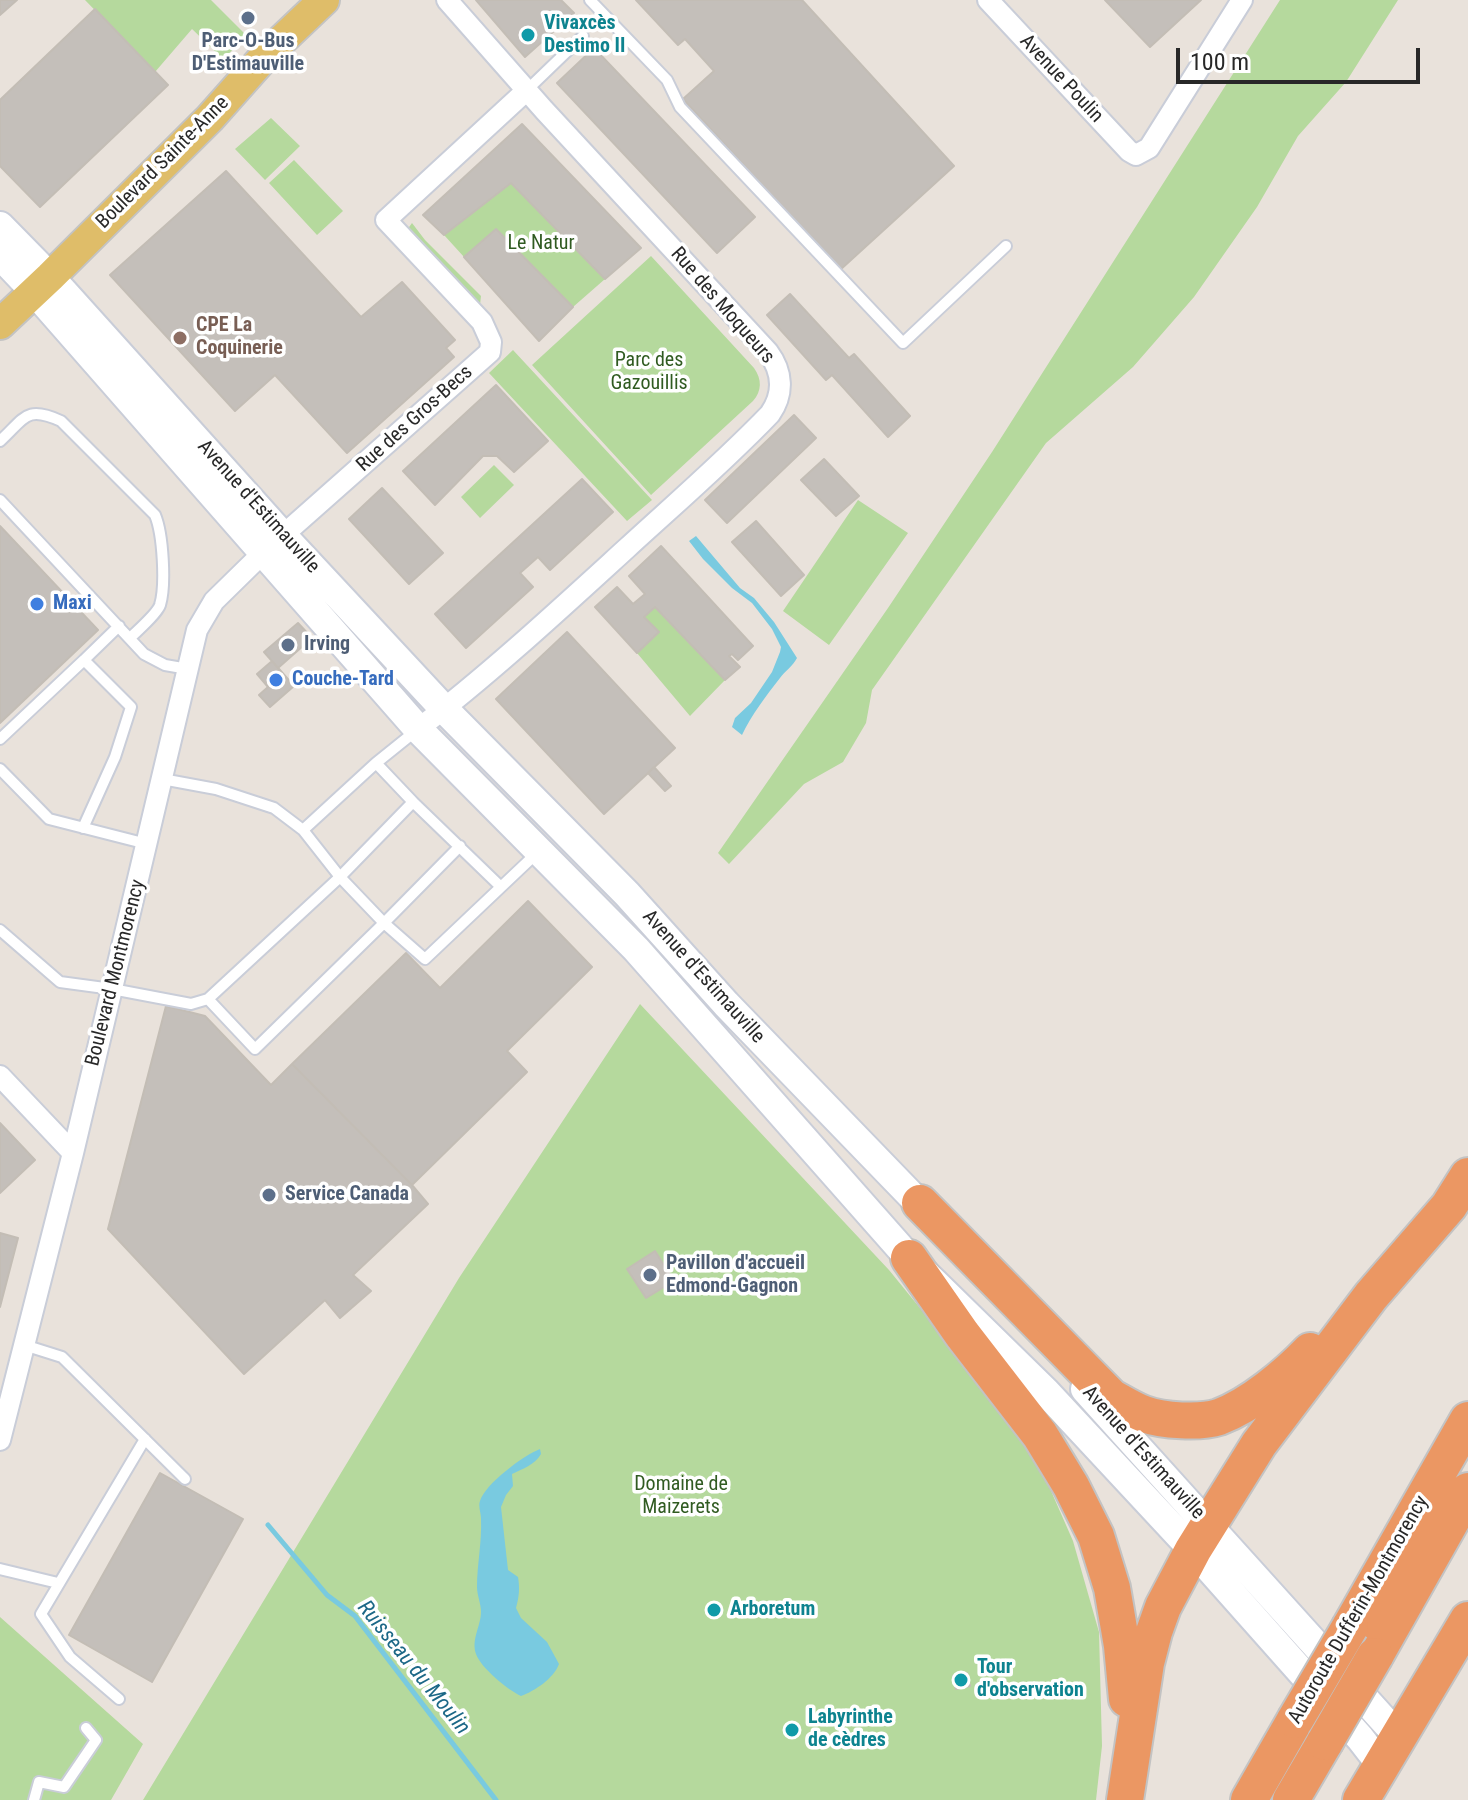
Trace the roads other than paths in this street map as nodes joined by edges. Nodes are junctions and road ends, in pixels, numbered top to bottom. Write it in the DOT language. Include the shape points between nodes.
graph roads {
  1 [pos="324,0"];
  2 [pos="447,0"];
  3 [pos="590,0"];
  4 [pos="988,0"];
  5 [pos="1242,0"];
  6 [pos="583,36"];
  7 [pos="527,90"];
  8 [pos="0,226"];
  9 [pos="1006,246"];
  10 [pos="0,255"];
  11 [pos="42,284"];
  12 [pos="1,320"];
  13 [pos="0,441"];
  14 [pos="0,500"];
  15 [pos="274,544"];
  16 [pos="119,626"];
  17 [pos="130,638"];
  18 [pos="84,660"];
  19 [pos="189,669"];
  20 [pos="444,709"];
  21 [pos="418,729"];
  22 [pos="0,739"];
  23 [pos="376,763"];
  24 [pos="0,769"];
  25 [pos="162,779"];
  26 [pos="413,802"];
  27 [pos="83,828"];
  28 [pos="303,830"];
  29 [pos="147,844"];
  30 [pos="460,846"];
  31 [pos="539,851"];
  32 [pos="340,877"];
  33 [pos="501,887"];
  34 [pos="384,923"];
  35 [pos="0,930"];
  36 [pos="112,989"];
  37 [pos="208,999"];
  38 [pos="0,1076"];
  39 [pos="73,1153"];
  40 [pos="1468,1176"];
  41 [pos="920,1203"];
  42 [pos="909,1258"];
  43 [pos="1371,1296"];
  44 [pos="24,1345"];
  45 [pos="4,1408"];
  46 [pos="1468,1420"];
  47 [pos="145,1439"];
  48 [pos="0,1440"];
  49 [pos="185,1479"];
  50 [pos="1468,1491"];
  51 [pos="1201,1538"];
  52 [pos="0,1569"];
  53 [pos="58,1583"];
  54 [pos="1468,1620"];
  55 [pos="119,1699"];
  56 [pos="86,1728"];
  57 [pos="1390,1751"];
  58 [pos="1125,1796"];
  59 [pos="34,1800"];
  60 [pos="1249,1800"];
  61 [pos="1291,1800"];
  62 [pos="1361,1800"];
  1 -- 11 [label="main road, Boulevard Sainte-Anne"];
  2 -- 7 [label="street, Rue des Moqueurs"];
  3 -- 9 [label="lane" via="667,80 680,107 903,343"];
  4 -- 5 [label="street, Avenue Poulin" via="1136,155 1149,148"];
  6 -- 7 [label="lane"];
  7 -- 15 [label="street, Rue des Gros-Becs" via="386,220 482,322 490,335 490,352"];
  7 -- 20 [label="street, Rue des Moqueurs" via="768,352 780,389 774,408 753,430"];
  8 -- 11 [label="main road, Avenue d'Estimauville"];
  10 -- 11 [label="main road, Avenue d'Estimauville"];
  11 -- 12 [label="main road, Boulevard Sainte-Anne"];
  11 -- 15 [label="main road, Avenue d'Estimauville"];
  13 -- 17 [label="lane" via="29,414 44,413 61,421 155,515 163,578 160,607"];
  14 -- 16 [label="lane"];
  15 -- 19 [label="street, Boulevard Montmorency" via="214,601 197,630"];
  15 -- 20 [label="main road, Avenue d'Estimauville"];
  15 -- 21 [label="main road, Avenue d'Estimauville"];
  16 -- 17 [label="lane"];
  16 -- 18 [label="lane"];
  17 -- 19 [label="lane" via="144,654"];
  18 -- 22 [label="lane"];
  18 -- 27 [label="lane" via="131,707"];
  19 -- 25 [label="street, Boulevard Montmorency"];
  20 -- 21 [label="street, Rue des Moqueurs"];
  20 -- 41 [label="main road, Avenue d'Estimauville"];
  21 -- 23 [label="lane"];
  21 -- 31 [label="main road, Avenue d'Estimauville"];
  23 -- 26 [label="lane"];
  23 -- 28 [label="lane"];
  24 -- 27 [label="lane" via="49,819"];
  25 -- 28 [label="lane" via="274,808"];
  25 -- 29 [label="street, Boulevard Montmorency"];
  26 -- 30 [label="lane"];
  26 -- 32 [label="lane"];
  27 -- 29 [label="lane"];
  28 -- 32 [label="lane"];
  29 -- 36 [label="street, Boulevard Montmorency"];
  30 -- 33 [label="lane"];
  30 -- 34 [label="lane"];
  31 -- 33 [label="lane"];
  31 -- 42 [label="main road, Avenue d'Estimauville" via="636,949"];
  32 -- 34 [label="lane"];
  32 -- 37 [label="lane"];
  33 -- 34 [label="lane" via="425,959"];
  34 -- 37 [label="lane" via="255,1049"];
  35 -- 36 [label="lane" via="60,982"];
  36 -- 37 [label="lane" via="191,1004"];
  36 -- 39 [label="street, Boulevard Montmorency"];
  38 -- 39 [label="street"];
  39 -- 44 [label="street, Boulevard Montmorency"];
  40 -- 43 [label="highway" via="1449,1206"];
  41 -- 43 [label="highway" via="1111,1397 1146,1415 1182,1421 1218,1418 1295,1367"];
  41 -- 51 [label="main road, Avenue d'Estimauville"];
  42 -- 51 [label="main road, Avenue d'Estimauville"];
  42 -- 58 [label="highway" via="1040,1435 1096,1536 1122,1646"];
  43 -- 51 [label="highway" via="1259,1444"];
  44 -- 45 [label="street, Boulevard Montmorency"];
  44 -- 47 [label="lane" via="62,1357"];
  45 -- 48 [label="street, Boulevard Montmorency"];
  46 -- 60 [label="highway, Autoroute Dufferin-Montmorency, bridge"];
  47 -- 49 [label="lane"];
  47 -- 53 [label="lane"];
  50 -- 61 [label="highway, Autoroute Dufferin-Montmorency, bridge"];
  51 -- 57 [label="main road, Avenue d'Estimauville"];
  51 -- 58 [label="highway" via="1154,1632"];
  52 -- 53 [label="lane"];
  53 -- 55 [label="lane" via="41,1614 70,1657"];
  54 -- 57 [label="highway"];
  56 -- 59 [label="lane" via="96,1740 64,1787 39,1782"];
  57 -- 62 [label="highway"];
}
